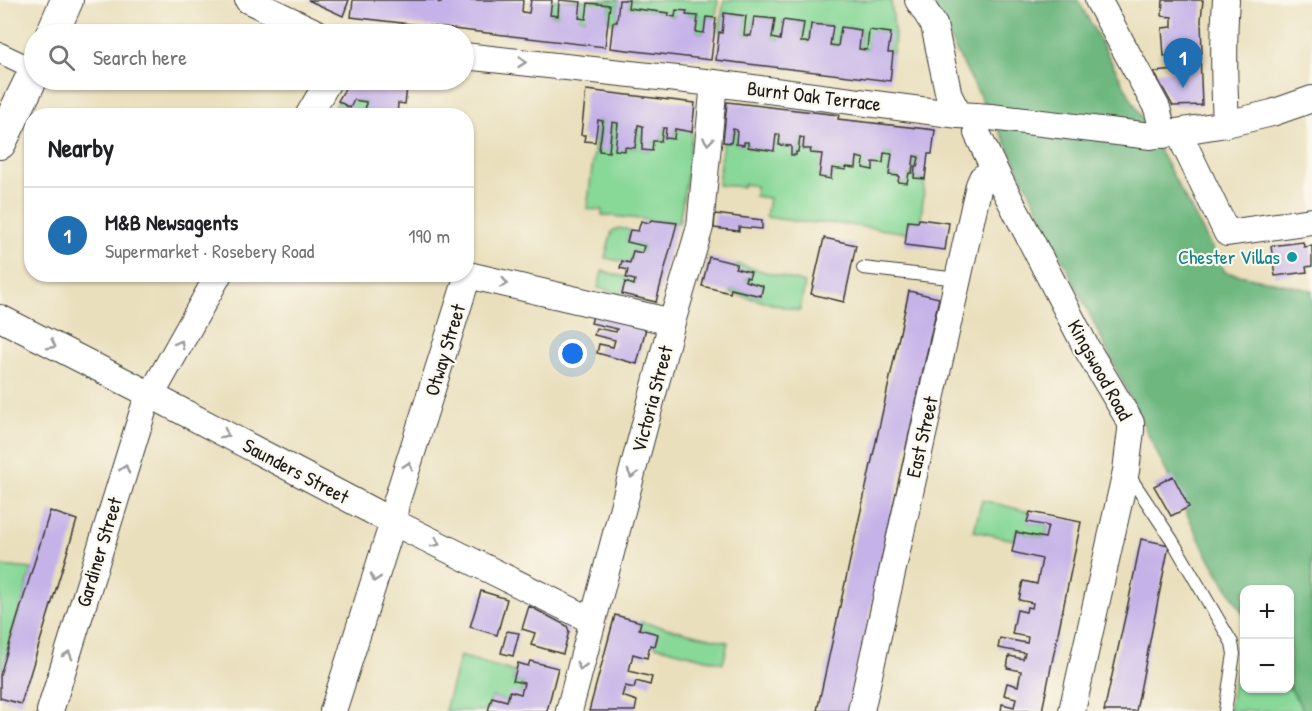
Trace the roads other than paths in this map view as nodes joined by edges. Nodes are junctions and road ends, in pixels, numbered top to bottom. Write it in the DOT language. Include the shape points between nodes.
graph roads {
  1 [pos="67,0"];
  2 [pos="248,0"];
  3 [pos="918,0"];
  4 [pos="1098,0"];
  5 [pos="1226,0"];
  6 [pos="56,24"];
  7 [pos="298,24"];
  8 [pos="0,53"];
  9 [pos="474,57"];
  10 [pos="24,66"];
  11 [pos="714,83"];
  12 [pos="25,90"];
  13 [pos="323,90"];
  14 [pos="1312,99"];
  15 [pos="313,108"];
  16 [pos="975,116"];
  17 [pos="1226,124"];
  18 [pos="1165,134"];
  19 [pos="0,143"];
  20 [pos="995,171"];
  21 [pos="1312,221"];
  22 [pos="863,268"];
  23 [pos="474,276"];
  24 [pos="958,279"];
  25 [pos="215,282"];
  26 [pos="466,282"];
  27 [pos="0,318"];
  28 [pos="672,322"];
  29 [pos="151,395"];
  30 [pos="1126,471"];
  31 [pos="393,522"];
  32 [pos="593,621"];
  33 [pos="50,711"];
  34 [pos="333,711"];
  35 [pos="569,711"];
  36 [pos="861,711"];
  37 [pos="1072,711"];
  38 [pos="1225,711"];
  1 -- 6 [label="street"];
  2 -- 7 [label="street"];
  3 -- 16 [label="street, Kingswood Road" via="934,25 949,96"];
  4 -- 18 [label="street" via="1157,108"];
  5 -- 17 [label="street"];
  8 -- 10 [label="street"];
  9 -- 11 [label="street, Burnt Oak Terrace, one-way"];
  11 -- 16 [label="street, Burnt Oak Terrace"];
  11 -- 28 [label="street, Victoria Street, one-way" via="700,227"];
  12 -- 19 [label="street"];
  13 -- 15 [label="street"];
  14 -- 17 [label="street, Burnt Oak Terrace"];
  16 -- 18 [label="street, Burnt Oak Terrace"];
  16 -- 20 [label="street, Kingswood Road" via="977,133"];
  17 -- 18 [label="street, Burnt Oak Terrace"];
  18 -- 21 [label="street" via="1185,146 1227,233"];
  20 -- 24 [label="street, East Street" via="978,185"];
  20 -- 30 [label="street, Kingswood Road" via="1087,349 1131,423"];
  22 -- 24 [label="lane"];
  23 -- 28 [label="street, Otway Street, one-way"];
  24 -- 36 [label="street, East Street"];
  29 -- 25 [label="street, one-way"];
  31 -- 26 [label="street, Otway Street, one-way"];
  27 -- 29 [label="street, Saunders Street, one-way"];
  28 -- 32 [label="street, Victoria Street, one-way"];
  29 -- 31 [label="street, Saunders Street, one-way"];
  33 -- 29 [label="street, Gardiner Street, one-way"];
  30 -- 37 [label="street, Kingswood Road"];
  30 -- 38 [label="lane" via="1232,643 1234,654"];
  31 -- 32 [label="street, Saunders Street, one-way"];
  31 -- 34 [label="street, one-way"];
  32 -- 35 [label="street, Victoria Street, one-way"];
}
